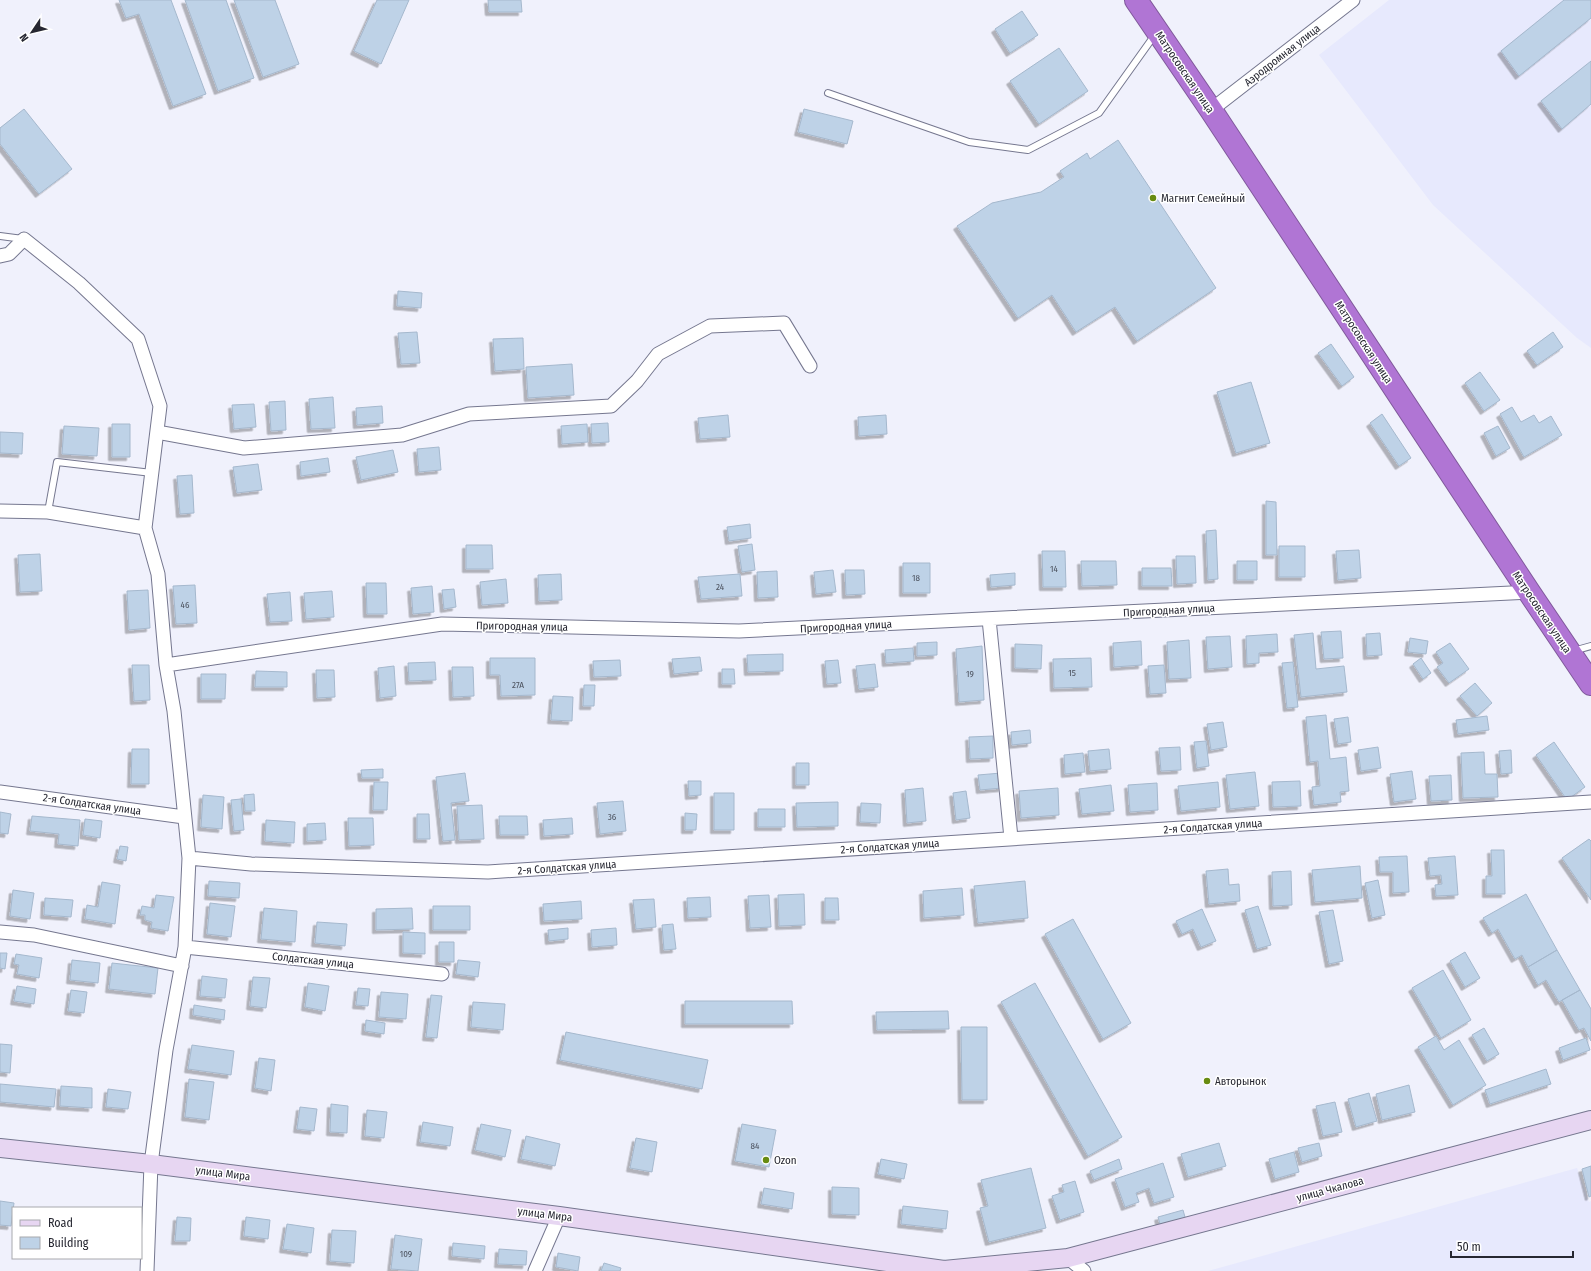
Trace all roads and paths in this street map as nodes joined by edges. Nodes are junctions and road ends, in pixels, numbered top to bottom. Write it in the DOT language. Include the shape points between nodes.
graph roads {
  1 [pos="1136,0"];
  2 [pos="1353,0"];
  3 [pos="1157,32"];
  4 [pos="828,93"];
  5 [pos="1211,110"];
  6 [pos="0,236"];
  7 [pos="24,239"];
  8 [pos="0,256"];
  9 [pos="810,366"];
  10 [pos="157,432"];
  11 [pos="152,474"];
  12 [pos="0,511"];
  13 [pos="48,512"];
  14 [pos="145,528"];
  15 [pos="1529,592"];
  16 [pos="989,619"];
  17 [pos="1591,646"];
  18 [pos="1570,653"];
  19 [pos="166,665"];
  20 [pos="1591,684"];
  21 [pos="0,792"];
  22 [pos="1591,802"];
  23 [pos="184,817"];
  24 [pos="1011,838"];
  25 [pos="189,858"];
  26 [pos="0,932"];
  27 [pos="185,947"];
  28 [pos="182,966"];
  29 [pos="442,974"];
  30 [pos="1591,1120"];
  31 [pos="0,1148"];
  32 [pos="150,1164"];
  33 [pos="559,1216"];
  34 [pos="1068,1258"];
  35 [pos="147,1271"];
  36 [pos="535,1271"];
  37 [pos="1084,1271"];
  1 -- 3 [label="highway, Матросовская улица"];
  2 -- 5 [label="street, Аэродромная улица"];
  3 -- 4 [label="lane" via="1099,112 1028,150 969,142"];
  3 -- 5 [label="highway, Матросовская улица"];
  5 -- 15 [label="highway, Матросовская улица"];
  6 -- 7 [label="lane"];
  7 -- 8 [label="street" via="9,254"];
  7 -- 10 [label="street" via="79,283 138,339 160,406"];
  9 -- 10 [label="street" via="784,323 710,326 658,354 611,406 469,414 402,435 244,448"];
  10 -- 11 [label="street"];
  11 -- 13 [label="lane" via="57,462"];
  11 -- 14 [label="street"];
  12 -- 13 [label="street"];
  13 -- 14 [label="street"];
  14 -- 19 [label="street" via="158,574"];
  15 -- 16 [label="street, Пригородная улица"];
  15 -- 18 [label="highway, Матросовская улица"];
  16 -- 19 [label="street, Пригородная улица" via="739,631 442,624"];
  16 -- 24 [label="street"];
  17 -- 18 [label="lane"];
  18 -- 20 [label="highway, Матросовская улица"];
  19 -- 23 [label="street" via="174,710"];
  21 -- 23 [label="street, 2-я Солдатская улица"];
  22 -- 24 [label="street, 2-я Солдатская улица"];
  23 -- 25 [label="street"];
  24 -- 25 [label="street, 2-я Солдатская улица" via="488,872 251,864"];
  25 -- 27 [label="street"];
  26 -- 28 [label="street" via="34,935"];
  27 -- 28 [label="street"];
  27 -- 29 [label="street, Солдатская улица"];
  28 -- 32 [label="street" via="166,1050"];
  30 -- 34 [label="street, улица Чкалова"];
  31 -- 32 [label="street, улица Мира"];
  32 -- 33 [label="street, улица Мира"];
  32 -- 35 [label="street"];
  33 -- 34 [label="street, улица Мира" via="944,1270"];
  33 -- 36 [label="street"];
  34 -- 37 [label="street"];
}
